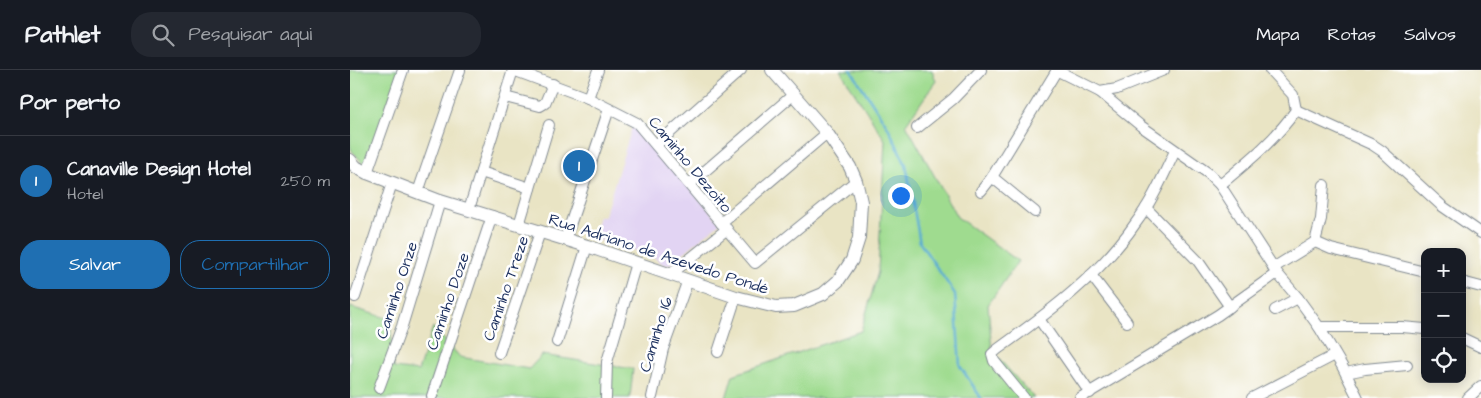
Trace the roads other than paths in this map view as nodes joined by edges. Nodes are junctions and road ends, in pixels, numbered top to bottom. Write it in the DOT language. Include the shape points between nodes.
graph roads {
  1 [pos="403,70"];
  2 [pos="460,70"];
  3 [pos="513,70"];
  4 [pos="598,70"];
  5 [pos="741,70"];
  6 [pos="772,70"];
  7 [pos="980,70"];
  8 [pos="1057,70"];
  9 [pos="1164,70"];
  10 [pos="1270,70"];
  11 [pos="541,74"];
  12 [pos="554,84"];
  13 [pos="1100,92"];
  14 [pos="794,94"];
  15 [pos="505,97"];
  16 [pos="588,98"];
  17 [pos="609,109"];
  18 [pos="1296,110"];
  19 [pos="549,126"];
  20 [pos="917,128"];
  21 [pos="827,133"];
  22 [pos="656,145"];
  23 [pos="1175,151"];
  24 [pos="350,160"];
  25 [pos="480,172"];
  26 [pos="367,174"];
  27 [pos="992,177"];
  28 [pos="856,180"];
  29 [pos="392,183"];
  30 [pos="690,184"];
  31 [pos="1220,184"];
  32 [pos="1324,185"];
  33 [pos="530,188"];
  34 [pos="981,191"];
  35 [pos="418,192"];
  36 [pos="440,201"];
  37 [pos="1146,208"];
  38 [pos="469,209"];
  39 [pos="1035,212"];
  40 [pos="492,216"];
  41 [pos="519,225"];
  42 [pos="724,226"];
  43 [pos="540,232"];
  44 [pos="1481,233"];
  45 [pos="565,240"];
  46 [pos="1315,242"];
  47 [pos="587,246"];
  48 [pos="636,263"];
  49 [pos="1275,270"];
  50 [pos="1421,271"];
  51 [pos="671,274"];
  52 [pos="1090,275"];
  53 [pos="688,280"];
  54 [pos="1466,283"];
  55 [pos="1481,287"];
  56 [pos="355,297"];
  57 [pos="736,297"];
  58 [pos="1298,298"];
  59 [pos="1230,307"];
  60 [pos="1274,310"];
  61 [pos="1039,319"];
  62 [pos="1127,322"];
  63 [pos="1319,327"];
  64 [pos="1421,329"];
  65 [pos="1466,340"];
  66 [pos="557,342"];
  67 [pos="1481,347"];
  68 [pos="718,352"];
  69 [pos="499,353"];
  70 [pos="1335,355"];
  71 [pos="1407,365"];
  72 [pos="1346,373"];
  73 [pos="1481,386"];
  74 [pos="379,388"];
  75 [pos="432,396"];
  76 [pos="1085,396"];
  77 [pos="606,398"];
  78 [pos="652,398"];
  79 [pos="1024,398"];
  80 [pos="1252,398"];
  81 [pos="1358,398"];
  82 [pos="1468,398"];
  1 -- 26 [label="street"];
  2 -- 35 [label="street"];
  3 -- 11 [label="street, Caminho Dezoito"];
  3 -- 15 [label="street"];
  4 -- 16 [label="street"];
  5 -- 22 [label="street"];
  6 -- 14 [label="street, Rua Adriano de Azevedo Pondé"];
  7 -- 20 [label="street"];
  8 -- 13 [label="street"];
  8 -- 27 [label="street"];
  9 -- 13 [label="street"];
  10 -- 18 [label="street" via="1293,95"];
  11 -- 12 [label="street, Caminho Dezoito"];
  12 -- 15 [label="street" via="545,103 540,106"];
  12 -- 16 [label="street, Caminho Dezoito"];
  13 -- 23 [label="street"];
  14 -- 21 [label="street, Rua Adriano de Azevedo Pondé"];
  14 -- 30 [label="street"];
  15 -- 25 [label="street"];
  16 -- 17 [label="street, Caminho Dezoito"];
  17 -- 22 [label="street, Caminho Dezoito" via="637,123"];
  17 -- 45 [label="street"];
  18 -- 31 [label="street" via="1263,149"];
  18 -- 44 [label="street" via="1373,144 1442,206"];
  19 -- 33 [label="street"];
  21 -- 28 [label="street, Rua Adriano de Azevedo Pondé"];
  21 -- 42 [label="street"];
  22 -- 30 [label="street, Caminho Dezoito"];
  23 -- 31 [label="street"];
  23 -- 37 [label="street"];
  24 -- 26 [label="street, Rua Adriano de Azevedo Pondé"];
  25 -- 33 [label="street"];
  25 -- 38 [label="street"];
  26 -- 29 [label="street, Rua Adriano de Azevedo Pondé"];
  27 -- 34 [label="street"];
  27 -- 39 [label="street"];
  28 -- 42 [label="street, Caminho Dezoito" via="757,262"];
  28 -- 57 [label="street, Rua Adriano de Azevedo Pondé" via="861,212 859,238 852,260 838,281 823,294 794,306 776,307"];
  29 -- 35 [label="street, Rua Adriano de Azevedo Pondé"];
  29 -- 56 [label="street"];
  30 -- 42 [label="street, Caminho Dezoito"];
  31 -- 49 [label="street"];
  32 -- 46 [label="street" via="1322,219"];
  33 -- 41 [label="street"];
  35 -- 36 [label="street, Rua Adriano de Azevedo Pondé"];
  36 -- 38 [label="street, Rua Adriano de Azevedo Pondé"];
  36 -- 74 [label="street, Caminho Onze" via="402,326"];
  37 -- 52 [label="street" via="1135,226"];
  37 -- 59 [label="street" via="1198,261"];
  38 -- 40 [label="street, Rua Adriano de Azevedo Pondé"];
  40 -- 41 [label="street, Rua Adriano de Azevedo Pondé"];
  40 -- 75 [label="street, Caminho Doze"];
  41 -- 43 [label="street, Rua Adriano de Azevedo Pondé"];
  42 -- 51 [label="street"];
  43 -- 45 [label="street, Rua Adriano de Azevedo Pondé"];
  43 -- 69 [label="street, Caminho Treze"];
  45 -- 47 [label="street, Rua Adriano de Azevedo Pondé"];
  46 -- 49 [label="street"];
  46 -- 50 [label="street"];
  47 -- 48 [label="street, Rua Adriano de Azevedo Pondé"];
  47 -- 66 [label="street"];
  48 -- 51 [label="street, Rua Adriano de Azevedo Pondé"];
  48 -- 77 [label="street" via="607,362"];
  49 -- 58 [label="street"];
  49 -- 59 [label="street"];
  51 -- 53 [label="street, Rua Adriano de Azevedo Pondé"];
  52 -- 61 [label="street"];
  52 -- 62 [label="street"];
  53 -- 57 [label="street, Rua Adriano de Azevedo Pondé"];
  53 -- 78 [label="street, Caminho 16" via="663,349"];
  54 -- 55 [label="street"];
  57 -- 68 [label="street"];
  58 -- 60 [label="street"];
  58 -- 63 [label="street"];
  59 -- 76 [label="street"];
  61 -- 76 [label="street"];
  61 -- 79 [label="street" via="992,357"];
  63 -- 64 [label="street"];
  63 -- 70 [label="street"];
  65 -- 67 [label="street"];
  70 -- 72 [label="street"];
  70 -- 80 [label="street"];
  71 -- 72 [label="street"];
  72 -- 81 [label="street"];
  73 -- 82 [label="street"];
}
